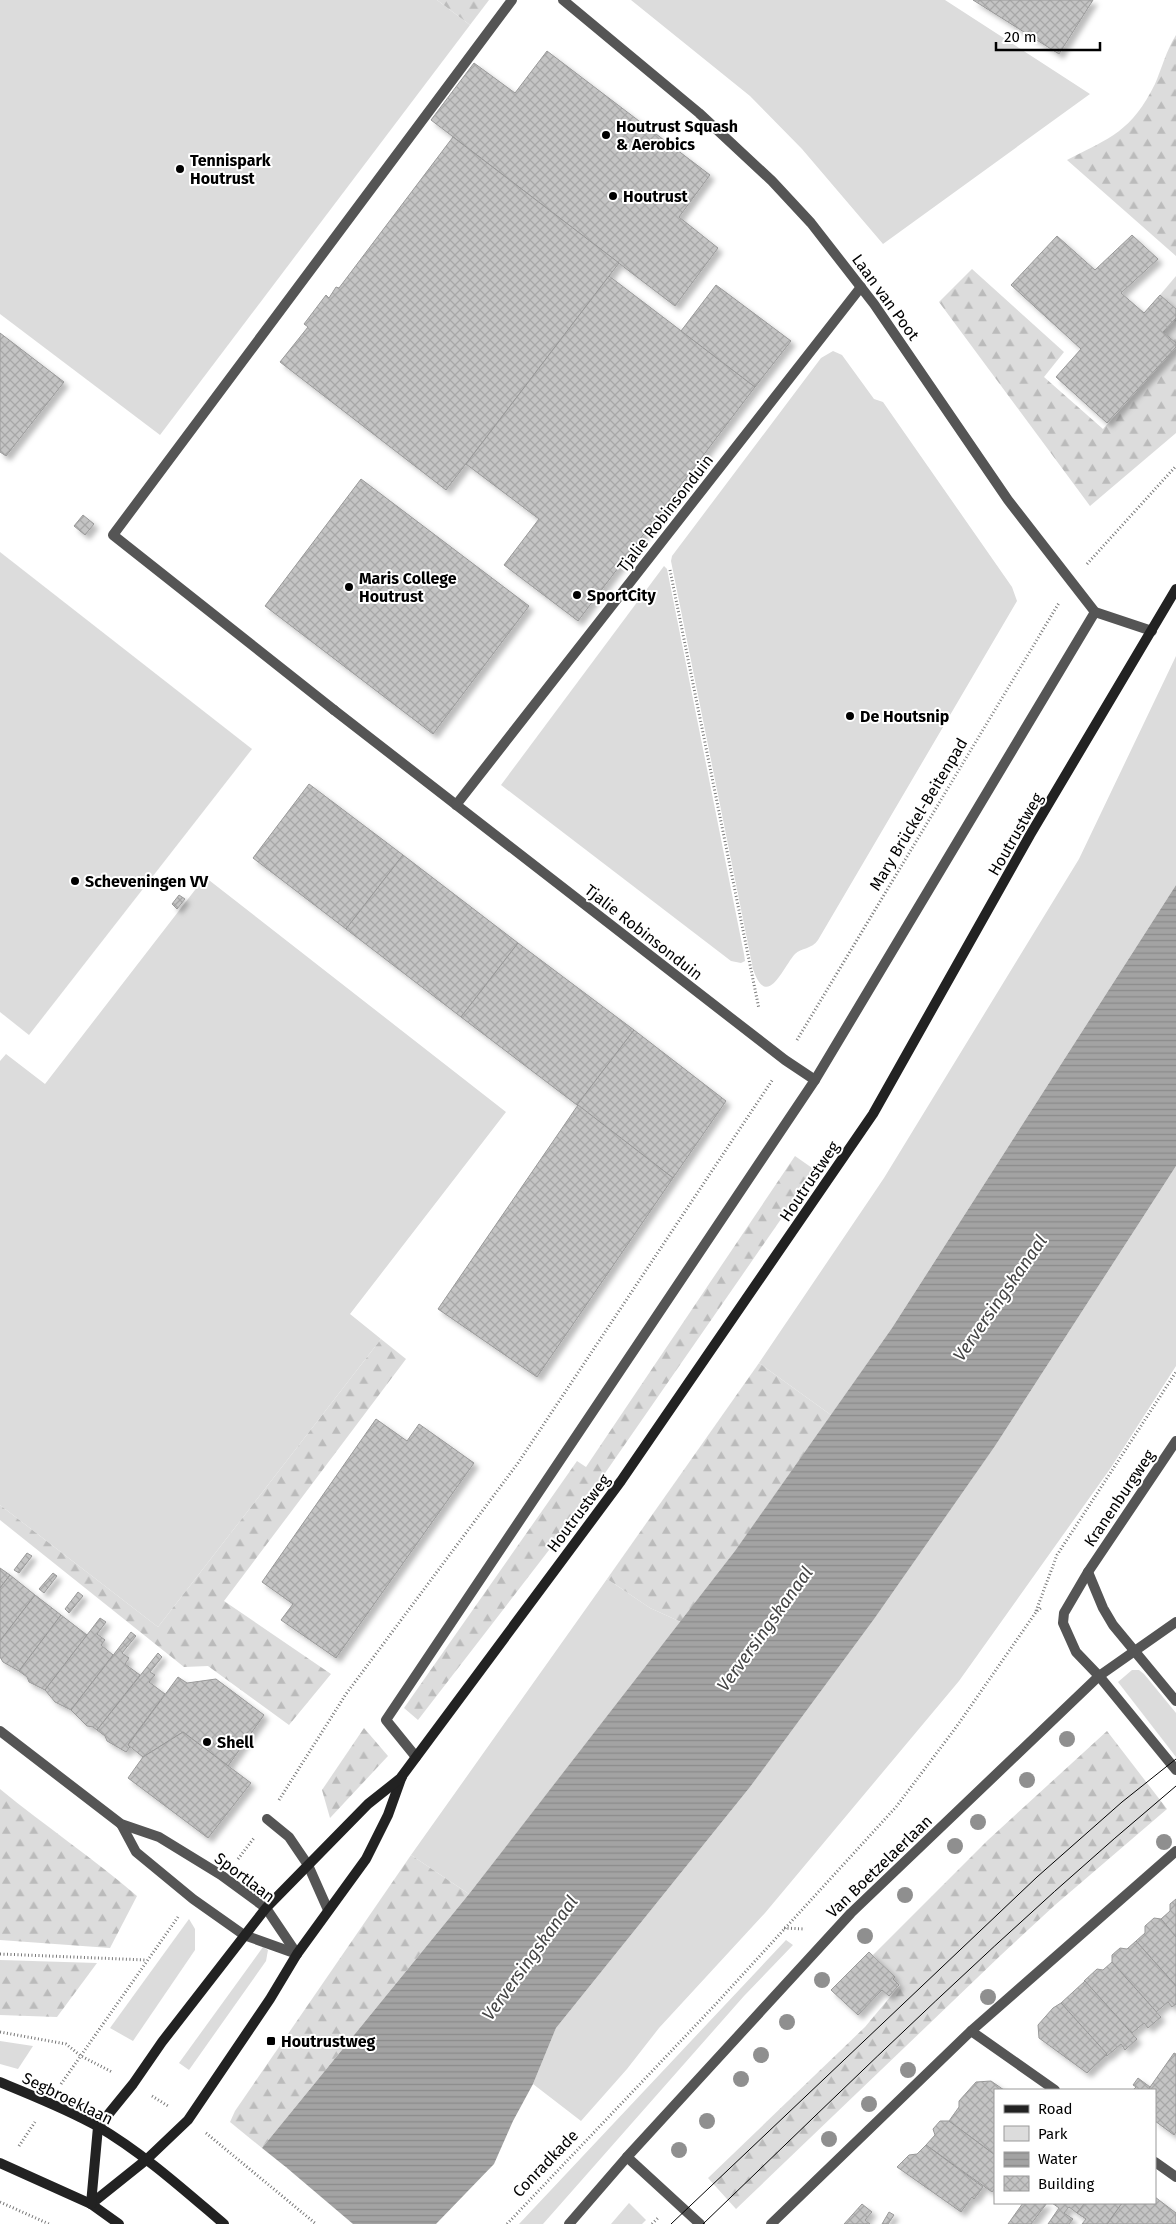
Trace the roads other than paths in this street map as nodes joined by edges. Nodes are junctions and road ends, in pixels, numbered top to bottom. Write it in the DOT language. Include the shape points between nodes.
graph roads {
  1 [pos="512,0"];
  2 [pos="563,0"];
  3 [pos="861,286"];
  4 [pos="1176,589"];
  5 [pos="1095,612"];
  6 [pos="1152,631"];
  7 [pos="456,805"];
  8 [pos="815,1080"];
  9 [pos="1176,1441"];
  10 [pos="1088,1572"];
  11 [pos="1176,1622"];
  12 [pos="1134,1651"];
  13 [pos="1099,1676"];
  14 [pos="1176,1701"];
  15 [pos="0,1731"];
  16 [pos="416,1757"];
  17 [pos="1176,1770"];
  18 [pos="402,1776"];
  19 [pos="267,1819"];
  20 [pos="121,1824"];
  21 [pos="1176,1851"];
  22 [pos="308,1865"];
  23 [pos="266,1908"];
  24 [pos="328,1910"];
  25 [pos="244,1935"];
  26 [pos="296,1954"];
  27 [pos="971,2030"];
  28 [pos="0,2082"];
  29 [pos="1053,2089"];
  30 [pos="98,2126"];
  31 [pos="627,2157"];
  32 [pos="146,2160"];
  33 [pos="0,2163"];
  34 [pos="1156,2163"];
  35 [pos="1176,2177"];
  36 [pos="91,2204"];
  37 [pos="119,2224"];
  38 [pos="224,2224"];
  39 [pos="569,2224"];
  40 [pos="700,2224"];
  41 [pos="771,2224"];
  1 -- 7 [label="street, Tjalie Robinsonduin" via="113,535"];
  2 -- 3 [label="street, Laan van Poot" via="699,113 772,181 811,223"];
  3 -- 5 [label="street, Laan van Poot" via="1008,500"];
  3 -- 7 [label="street, Tjalie Robinsonduin"];
  4 -- 6 [label="main road, Houtrustweg"];
  5 -- 6 [label="street"];
  5 -- 8 [label="street"];
  6 -- 16 [label="main road, Houtrustweg" via="1030,835 873,1114 621,1481"];
  7 -- 8 [label="street, Tjalie Robinsonduin"];
  8 -- 16 [label="street" via="386,1720"];
  9 -- 10 [label="street, Kranenburgweg"];
  10 -- 12 [label="street, Kranenburgweg" via="1103,1608"];
  10 -- 13 [label="street, Kranenburgweg" via="1064,1613 1063,1623 1076,1652"];
  11 -- 12 [label="street, Van Boetzelaerlaan"];
  12 -- 13 [label="street, Van Boetzelaerlaan"];
  12 -- 14 [label="street, Kranenburgweg"];
  13 -- 17 [label="street, Kranenburgweg"];
  13 -- 31 [label="street, Van Boetzelaerlaan" via="851,1914"];
  15 -- 20 [label="street, Sportlaan"];
  16 -- 18 [label="main road, Houtrustweg"];
  18 -- 22 [label="main road, Houtrustweg" via="368,1804"];
  18 -- 24 [label="main road, Houtrustweg" via="388,1815 366,1859"];
  19 -- 22 [label="street" via="289,1837"];
  20 -- 23 [label="street, Sportlaan" via="159,1837 221,1875"];
  20 -- 25 [label="street, Sportlaan" via="136,1852"];
  21 -- 27 [label="street"];
  22 -- 23 [label="main road, Houtrustweg"];
  22 -- 24 [label="street"];
  23 -- 25 [label="main road, Houtrustweg"];
  23 -- 26 [label="street, Sportlaan"];
  24 -- 26 [label="main road, Houtrustweg"];
  25 -- 26 [label="street, Sportlaan"];
  25 -- 30 [label="main road, Houtrustweg"];
  26 -- 32 [label="main road, Houtrustweg" via="188,2120"];
  27 -- 29 [label="street"];
  27 -- 41 [label="street"];
  28 -- 30 [label="main road, Segbroeklaan"];
  30 -- 32 [label="main road, Segbroeklaan"];
  30 -- 36 [label="main road"];
  31 -- 39 [label="street"];
  31 -- 40 [label="street"];
  32 -- 36 [label="main road, Houtrustweg"];
  32 -- 38 [label="main road, Segbroeklaan"];
  33 -- 36 [label="main road"];
  34 -- 35 [label="street"];
  36 -- 37 [label="main road"];
}
